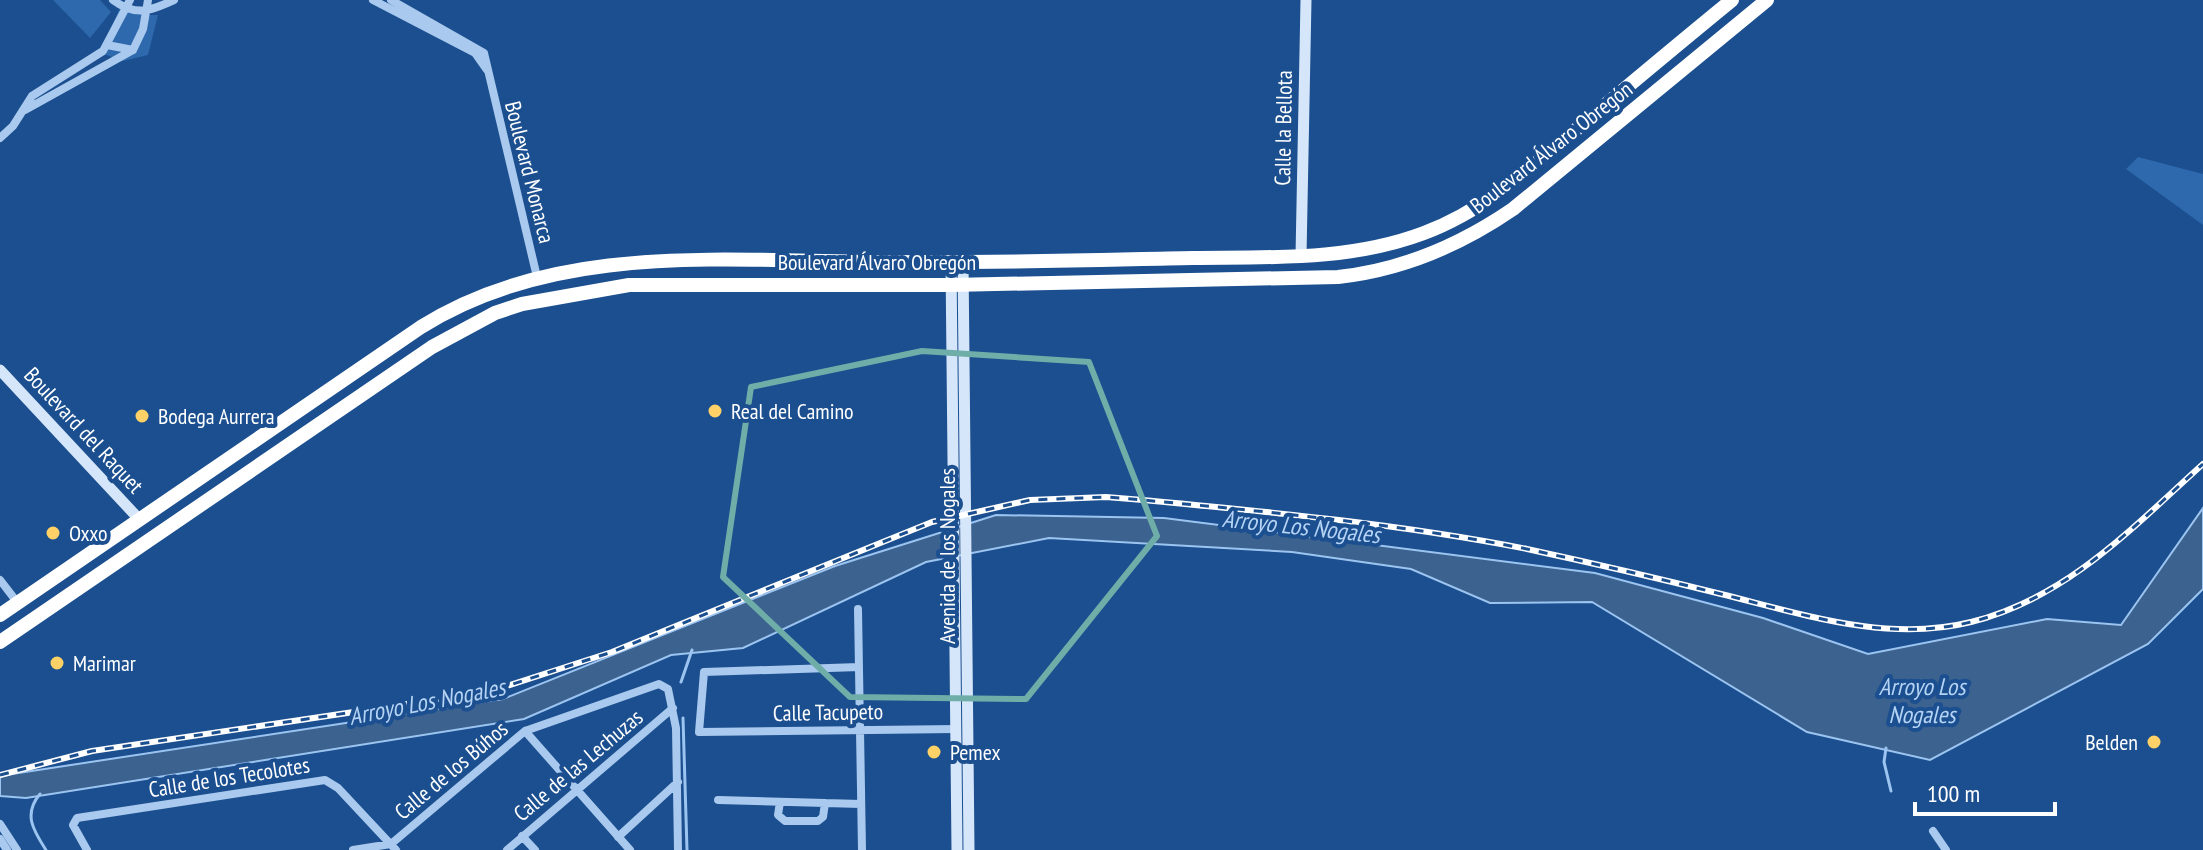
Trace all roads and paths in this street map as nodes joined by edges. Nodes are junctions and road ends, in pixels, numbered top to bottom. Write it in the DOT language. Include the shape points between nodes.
graph roads {
  1 [pos="113,0"];
  2 [pos="130,0"];
  3 [pos="148,0"];
  4 [pos="174,0"];
  5 [pos="373,0"];
  6 [pos="391,0"];
  7 [pos="1306,0"];
  8 [pos="1732,0"];
  9 [pos="1767,0"];
  10 [pos="126,10"];
  11 [pos="146,13"];
  12 [pos="107,45"];
  13 [pos="133,50"];
  14 [pos="489,74"];
  15 [pos="21,113"];
  16 [pos="0,138"];
  17 [pos="1301,256"];
  18 [pos="957,262"];
  19 [pos="537,277"];
  20 [pos="957,285"];
  21 [pos="0,370"];
  22 [pos="138,518"];
  23 [pos="961,560"];
  24 [pos="0,580"];
  25 [pos="17,602"];
  26 [pos="858,609"];
  27 [pos="0,615"];
  28 [pos="0,642"];
  29 [pos="859,667"];
  30 [pos="673,708"];
  31 [pos="859,729"];
  32 [pos="957,729"];
  33 [pos="525,731"];
  34 [pos="678,782"];
  35 [pos="576,789"];
  36 [pos="718,800"];
  37 [pos="780,802"];
  38 [pos="825,803"];
  39 [pos="861,804"];
  40 [pos="0,824"];
  41 [pos="1933,831"];
  42 [pos="522,836"];
  43 [pos="618,837"];
  44 [pos="0,839"];
  45 [pos="393,847"];
  46 [pos="7,850"];
  47 [pos="17,850"];
  48 [pos="87,850"];
  49 [pos="353,850"];
  50 [pos="507,850"];
  51 [pos="535,850"];
  52 [pos="630,850"];
  53 [pos="678,850"];
  54 [pos="862,850"];
  55 [pos="957,850"];
  56 [pos="969,850"];
  57 [pos="1946,850"];
  1 -- 10 [label="street"];
  2 -- 10 [label="street"];
  3 -- 11 [label="street"];
  4 -- 11 [label="street"];
  5 -- 14 [label="street, Boulevard Monarca" via="475,53"];
  6 -- 14 [label="street, Boulevard Monarca" via="482,49"];
  7 -- 17 [label="main road, Calle la Bellota"];
  8 -- 17 [label="highway, Boulevard Álvaro Obregón" via="1531,167 1459,218 1388,244"];
  9 -- 20 [label="highway, Boulevard Álvaro Obregón" via="1513,209 1469,238 1418,261 1338,277"];
  10 -- 11 [label="street"];
  10 -- 12 [label="street"];
  11 -- 13 [label="street"];
  12 -- 13 [label="street"];
  12 -- 15 [label="street" via="92,61 42,88"];
  13 -- 15 [label="street"];
  14 -- 19 [label="street, Boulevard Monarca"];
  15 -- 16 [label="street"];
  17 -- 18 [label="highway, Boulevard Álvaro Obregón"];
  18 -- 19 [label="highway, Boulevard Álvaro Obregón" via="679,262"];
  18 -- 20 [label="main road, Avenida de los Nogales"];
  19 -- 22 [label="highway, Boulevard Álvaro Obregón" via="441,314"];
  20 -- 23 [label="main road, Avenida de los Nogales" via="955,520"];
  20 -- 23 [label="main road, Avenida de los Nogales" via="967,517"];
  20 -- 28 [label="highway, Boulevard Álvaro Obregón" via="629,285 564,294 495,313 432,347"];
  21 -- 22 [label="main road, Boulevard del Raquet"];
  22 -- 25 [label="highway, Boulevard Álvaro Obregón"];
  23 -- 32 [label="main road, Avenida de los Nogales"];
  23 -- 56 [label="main road, Avenida de los Nogales"];
  24 -- 25 [label="street"];
  25 -- 27 [label="highway, Boulevard Álvaro Obregón"];
  26 -- 29 [label="street"];
  29 -- 31 [label="street"];
  29 -- 31 [label="street, Calle Tacupeto" via="704,672 699,732"];
  30 -- 33 [label="street, Calle de los Búhos" via="664,685"];
  30 -- 34 [label="street"];
  30 -- 35 [label="street, Calle de las Lechuzas"];
  31 -- 32 [label="street, Calle Tacupeto"];
  31 -- 39 [label="street"];
  32 -- 55 [label="main road, Avenida de los Nogales"];
  33 -- 35 [label="street"];
  33 -- 45 [label="street, Calle de los Búhos"];
  34 -- 43 [label="street"];
  34 -- 53 [label="street"];
  35 -- 42 [label="street, Calle de las Lechuzas"];
  35 -- 43 [label="street"];
  36 -- 37 [label="street"];
  37 -- 38 [label="street"];
  37 -- 38 [label="street" via="778,815 785,821 818,821"];
  38 -- 39 [label="street"];
  39 -- 54 [label="street"];
  40 -- 47 [label="street"];
  41 -- 57 [label="street"];
  42 -- 50 [label="street, Calle de las Lechuzas"];
  42 -- 51 [label="street"];
  43 -- 52 [label="street"];
  44 -- 46 [label="street"];
  45 -- 48 [label="street, Calle de los Tecolotes" via="325,780 77,818 73,825"];
  45 -- 49 [label="street, Calle de los Búhos"];
}
